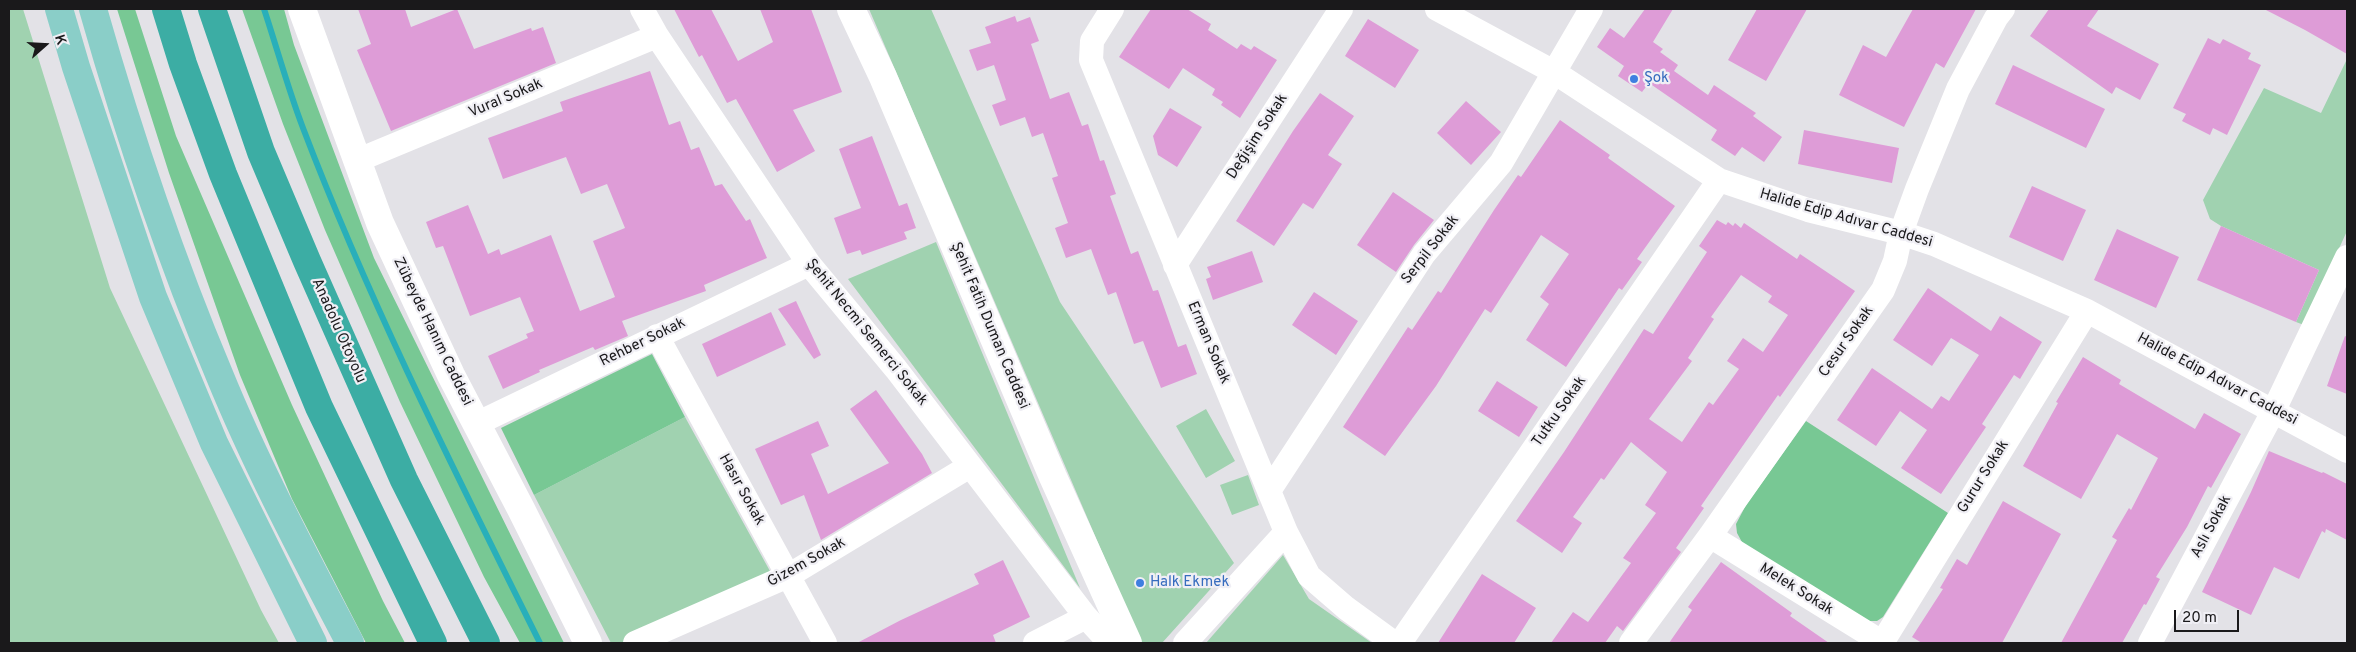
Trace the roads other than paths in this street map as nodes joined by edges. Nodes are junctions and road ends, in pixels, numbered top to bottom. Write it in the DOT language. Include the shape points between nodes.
graph roads {
  1 [pos="59,9"];
  2 [pos="93,9"];
  3 [pos="108,9"];
  4 [pos="166,9"];
  5 [pos="212,9"];
  6 [pos="302,9"];
  7 [pos="642,9"];
  8 [pos="851,9"];
  9 [pos="1112,9"];
  10 [pos="1341,9"];
  11 [pos="1437,9"];
  12 [pos="1591,9"];
  13 [pos="2003,9"];
  14 [pos="657,36"];
  15 [pos="1554,72"];
  16 [pos="356,161"];
  17 [pos="1719,180"];
  18 [pos="1901,233"];
  19 [pos="166,238"];
  20 [pos="2347,257"];
  21 [pos="809,264"];
  22 [pos="1175,265"];
  23 [pos="2087,311"];
  24 [pos="657,336"];
  25 [pos="2274,410"];
  26 [pos="476,424"];
  27 [pos="2347,451"];
  28 [pos="970,466"];
  29 [pos="1270,490"];
  30 [pos="1286,532"];
  31 [pos="1710,536"];
  32 [pos="788,576"];
  33 [pos="1086,617"];
  34 [pos="313,643"];
  35 [pos="350,643"];
  36 [pos="433,643"];
  37 [pos="486,643"];
  38 [pos="588,643"];
  39 [pos="635,643"];
  40 [pos="825,643"];
  41 [pos="1035,643"];
  42 [pos="1110,643"];
  43 [pos="1128,643"];
  44 [pos="1185,643"];
  45 [pos="1394,643"];
  46 [pos="1400,643"];
  47 [pos="1631,643"];
  48 [pos="1882,643"];
  49 [pos="2150,643"];
  1 -- 34 [label="main road" via="153,297 214,443"];
  2 -- 19 [label="main road"];
  3 -- 19 [label="main road"];
  4 -- 36 [label="highway" via="223,174 319,407"];
  5 -- 37 [label="highway, Anadolu Otoyolu" via="261,152 307,261 404,480"];
  6 -- 16 [label="street, Zübeyde Hanım Caddesi"];
  7 -- 14 [label="street, Şehit Necmi Semerci Sokak"];
  8 -- 43 [label="street, Şehit Fatih Duman Caddesi"];
  9 -- 22 [label="street, Erman Sokak" via="1092,41 1091,60"];
  10 -- 22 [label="street, Değişim Sokak"];
  11 -- 15 [label="street, Halide Edip Adıvar Caddesi"];
  12 -- 15 [label="street, Serpil Sokak"];
  13 -- 18 [label="street, Cesur Sokak" via="1958,89"];
  14 -- 16 [label="street, Vural Sokak"];
  14 -- 21 [label="street, Şehit Necmi Semerci Sokak"];
  15 -- 17 [label="street, Halide Edip Adıvar Caddesi"];
  15 -- 29 [label="street, Serpil Sokak" via="1501,163 1424,254"];
  16 -- 26 [label="street, Zübeyde Hanım Caddesi" via="380,223"];
  17 -- 18 [label="street, Halide Edip Adıvar Caddesi" via="1808,210"];
  17 -- 46 [label="street, Tutku Sokak"];
  18 -- 23 [label="street, Halide Edip Adıvar Caddesi" via="1934,244"];
  18 -- 31 [label="street, Cesur Sokak" via="1895,262 1883,290"];
  19 -- 35 [label="main road" via="219,375 270,488"];
  20 -- 25 [label="street, Aslı Sokak"];
  21 -- 24 [label="street, Rehber Sokak"];
  21 -- 28 [label="street, Şehit Necmi Semerci Sokak" via="896,369"];
  22 -- 29 [label="street, Erman Sokak"];
  23 -- 25 [label="street, Halide Edip Adıvar Caddesi"];
  23 -- 48 [label="street, Gurur Sokak"];
  24 -- 26 [label="street, Rehber Sokak"];
  24 -- 32 [label="street, Hasır Sokak"];
  25 -- 27 [label="street, Halide Edip Adıvar Caddesi"];
  25 -- 49 [label="street, Aslı Sokak"];
  26 -- 38 [label="street, Zübeyde Hanım Caddesi"];
  28 -- 32 [label="street, Gizem Sokak"];
  28 -- 33 [label="street, Şehit Necmi Semerci Sokak"];
  29 -- 30 [label="street, Erman Sokak"];
  30 -- 44 [label="street"];
  30 -- 45 [label="street, Erman Sokak" via="1309,576"];
  31 -- 47 [label="street, Cesur Sokak"];
  31 -- 48 [label="street, Melek Sokak"];
  32 -- 39 [label="street, Gizem Sokak"];
  32 -- 40 [label="street, Hasır Sokak"];
  33 -- 41 [label="street"];
  33 -- 42 [label="street, Şehit Necmi Semerci Sokak"];
}
